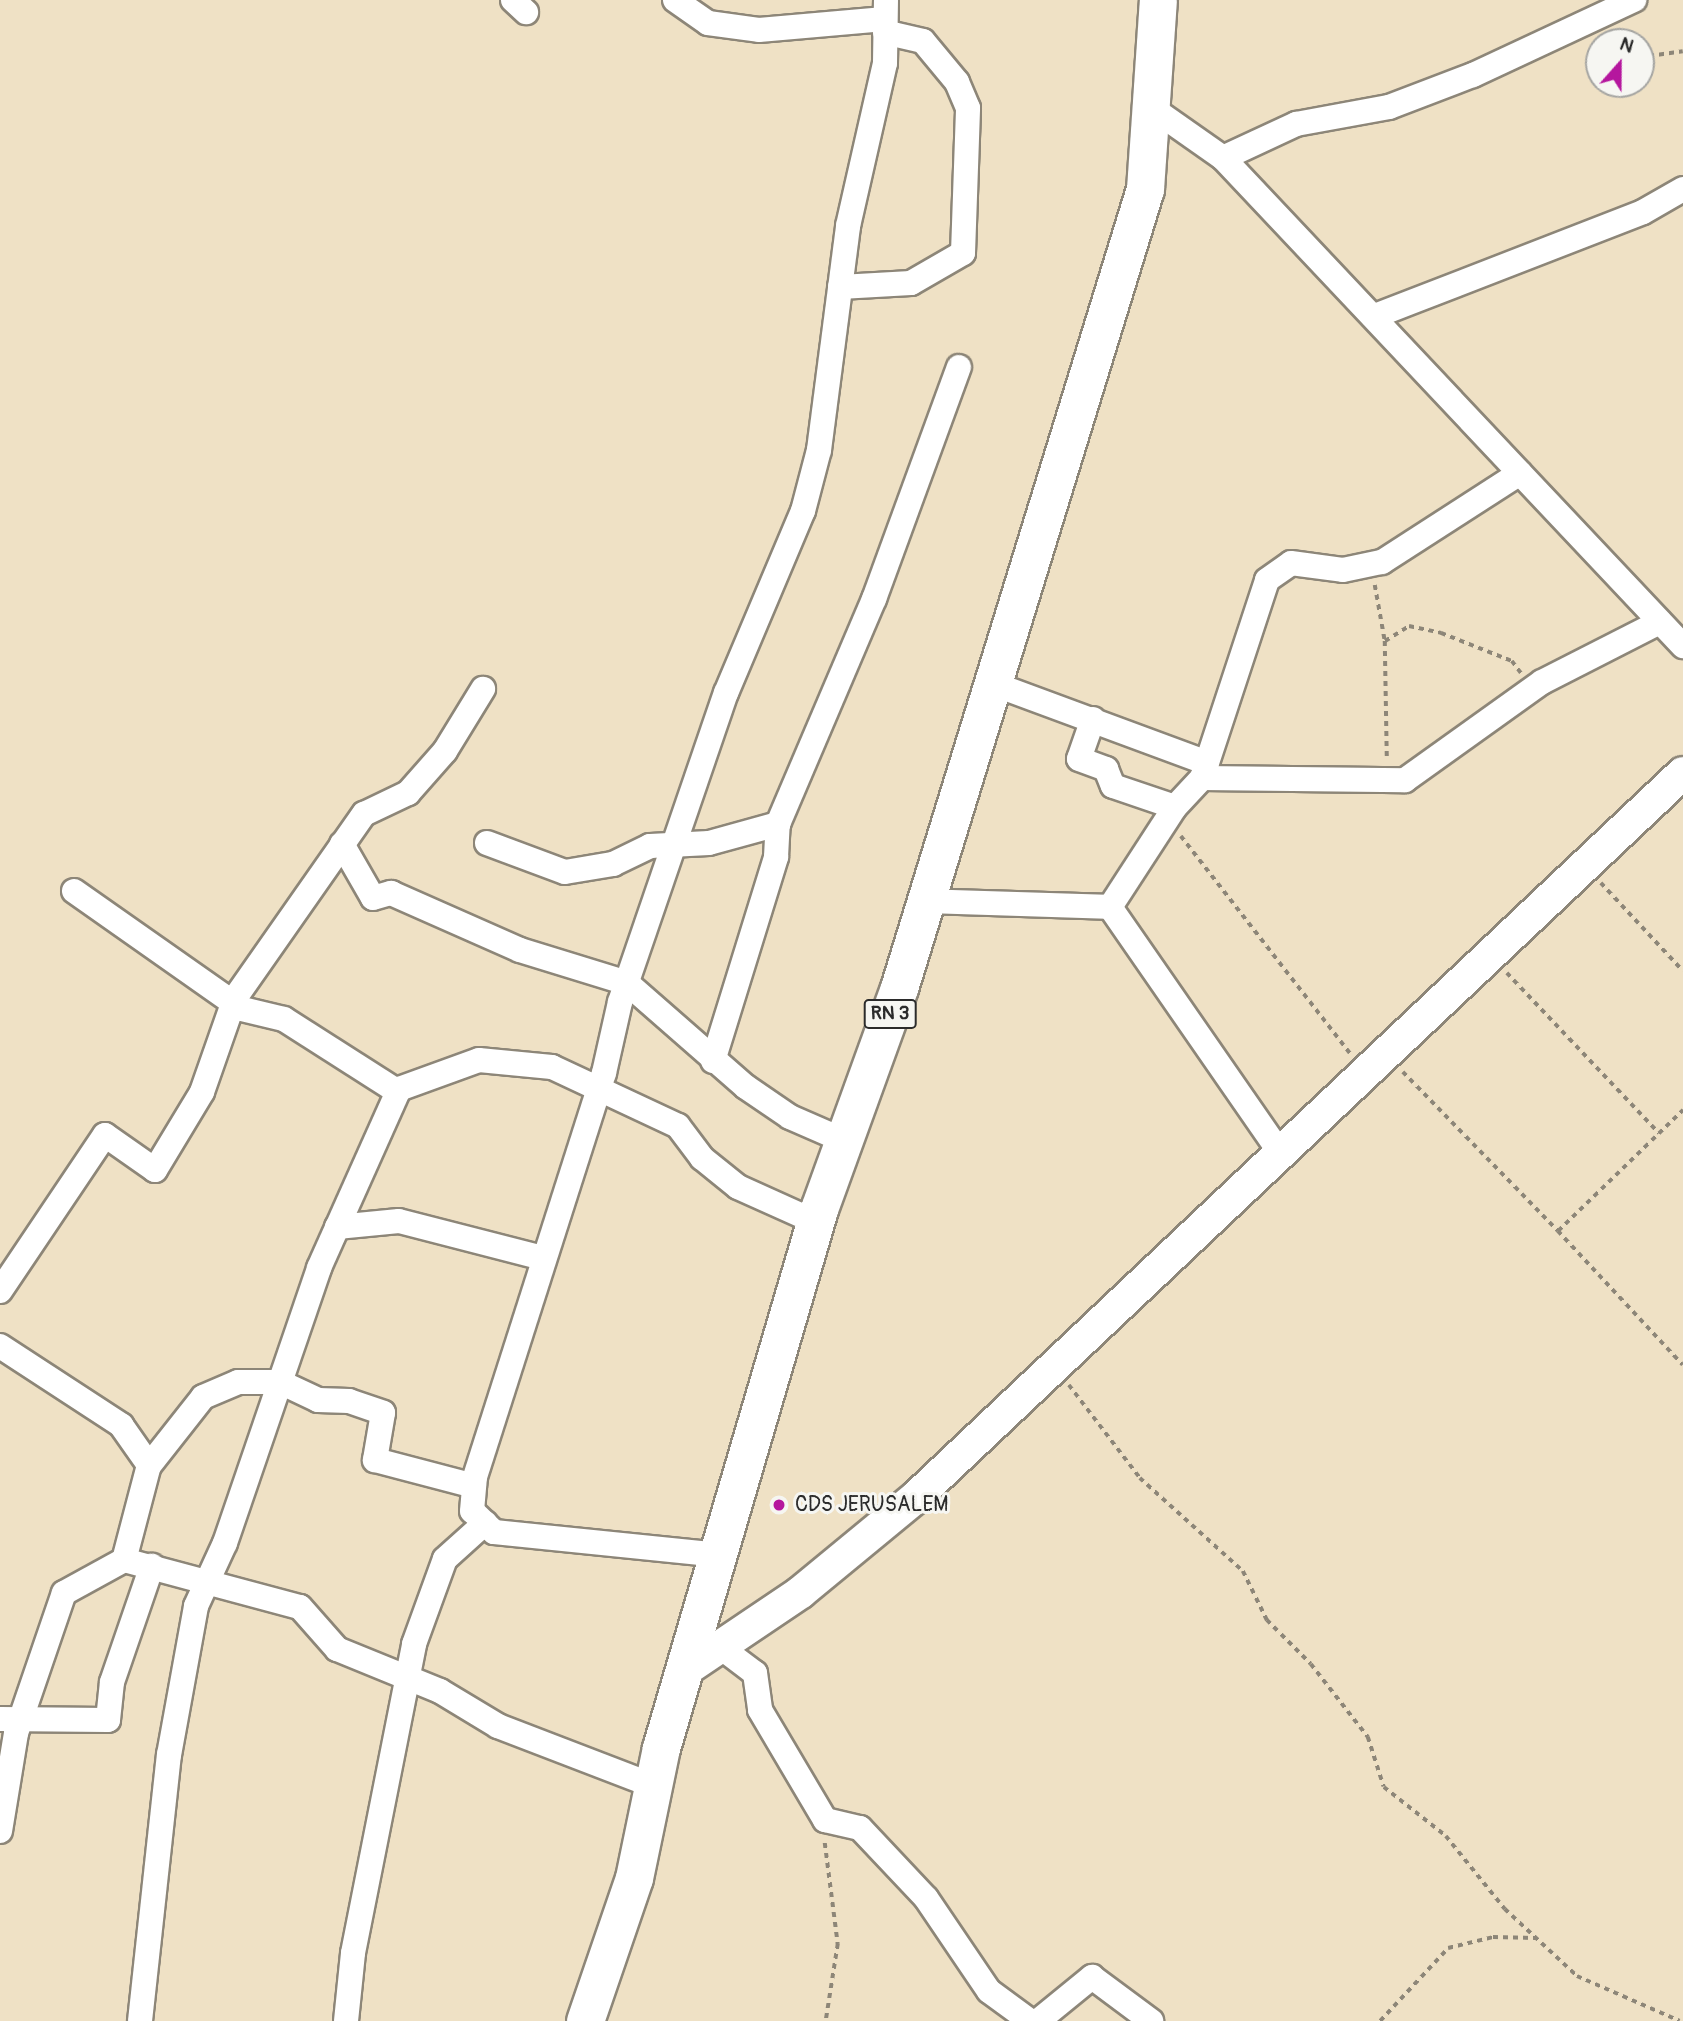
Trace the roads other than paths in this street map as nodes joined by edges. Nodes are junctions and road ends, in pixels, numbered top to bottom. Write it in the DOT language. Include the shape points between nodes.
graph roads {
  1 [pos="675,0"];
  2 [pos="1158,0"];
  3 [pos="1634,0"];
  4 [pos="885,17"];
  5 [pos="1149,106"];
  6 [pos="1223,158"];
  7 [pos="1683,189"];
  8 [pos="840,287"];
  9 [pos="1375,316"];
  10 [pos="959,367"];
  11 [pos="1520,473"];
  12 [pos="1660,622"];
  13 [pos="1683,646"];
  14 [pos="991,683"];
  15 [pos="483,688"];
  16 [pos="1093,719"];
  17 [pos="1204,770"];
  18 [pos="1683,773"];
  19 [pos="1172,813"];
  20 [pos="778,824"];
  21 [pos="677,842"];
  22 [pos="342,844"];
  23 [pos="488,844"];
  24 [pos="74,891"];
  25 [pos="923,901"];
  26 [pos="1110,907"];
  27 [pos="627,983"];
  28 [pos="233,1003"];
  29 [pos="713,1061"];
  30 [pos="596,1091"];
  31 [pos="398,1092"];
  32 [pos="845,1141"];
  33 [pos="1282,1155"];
  34 [pos="816,1222"];
  35 [pos="337,1227"];
  36 [pos="543,1258"];
  37 [pos="0,1292"];
  38 [pos="0,1346"];
  39 [pos="280,1382"];
  40 [pos="148,1468"];
  41 [pos="474,1486"];
  42 [pos="485,1523"];
  43 [pos="720,1555"];
  44 [pos="124,1560"];
  45 [pos="152,1566"];
  46 [pos="208,1579"];
  47 [pos="723,1649"];
  48 [pos="684,1671"];
  49 [pos="407,1677"];
  50 [pos="10,1718"];
  51 [pos="652,1785"];
  52 [pos="0,1831"];
  53 [pos="140,2021"];
  54 [pos="346,2021"];
  55 [pos="584,2021"];
  56 [pos="1030,2021"];
  57 [pos="1038,2021"];
  58 [pos="1151,2021"];
  1 -- 4 [label="street" via="708,23 759,30"];
  2 -- 5 [label="highway, RN 3"];
  3 -- 6 [label="street" via="1473,75 1389,107 1296,124"];
  4 -- 8 [label="street" via="872,145 848,226"];
  4 -- 8 [label="street" via="923,41 957,82 968,108 963,253 911,282"];
  5 -- 6 [label="street"];
  5 -- 14 [label="highway, RN 3" via="1145,188"];
  6 -- 9 [label="street"];
  7 -- 9 [label="street" via="1643,212"];
  8 -- 21 [label="street" via="819,450 803,511 726,693"];
  9 -- 11 [label="street"];
  10 -- 20 [label="street" via="874,598"];
  11 -- 12 [label="street"];
  11 -- 17 [label="street" via="1442,528 1371,565 1343,570 1291,563 1267,580"];
  12 -- 13 [label="street"];
  12 -- 17 [label="street" via="1533,688 1405,780"];
  14 -- 16 [label="street"];
  14 -- 25 [label="highway, RN 3"];
  15 -- 22 [label="street" via="445,751 408,793 364,814"];
  16 -- 17 [label="street"];
  16 -- 19 [label="street" via="1079,759 1106,769 1113,786"];
  17 -- 19 [label="street"];
  18 -- 33 [label="main road"];
  19 -- 26 [label="street"];
  20 -- 21 [label="street" via="709,842"];
  20 -- 29 [label="street" via="776,857"];
  21 -- 23 [label="street" via="565,872"];
  21 -- 27 [label="street"];
  22 -- 27 [label="street" via="373,898 391,893 520,950"];
  22 -- 28 [label="street"];
  24 -- 28 [label="street"];
  25 -- 26 [label="street"];
  25 -- 32 [label="highway, RN 3"];
  26 -- 33 [label="street"];
  27 -- 29 [label="street"];
  27 -- 30 [label="street"];
  28 -- 31 [label="street" via="284,1019"];
  28 -- 37 [label="street" via="202,1092 155,1170 105,1135"];
  29 -- 32 [label="street" via="790,1117"];
  30 -- 31 [label="street" via="552,1067 479,1060"];
  30 -- 34 [label="street" via="678,1126 702,1158 738,1187"];
  30 -- 36 [label="street"];
  31 -- 35 [label="street"];
  32 -- 34 [label="highway, RN 3"];
  33 -- 47 [label="main road" via="915,1498"];
  34 -- 43 [label="highway, RN 3"];
  35 -- 36 [label="street" via="399,1221"];
  35 -- 39 [label="street"];
  36 -- 41 [label="street"];
  38 -- 40 [label="street" via="121,1425"];
  39 -- 40 [label="street" via="238,1382 203,1397"];
  39 -- 41 [label="street" via="318,1400 349,1401 383,1413 375,1460"];
  39 -- 46 [label="street"];
  40 -- 44 [label="street"];
  41 -- 42 [label="street" via="472,1511"];
  42 -- 43 [label="street" via="494,1532"];
  42 -- 49 [label="street" via="445,1559"];
  43 -- 48 [label="highway, RN 3"];
  44 -- 45 [label="street"];
  44 -- 50 [label="street" via="64,1592"];
  45 -- 46 [label="street"];
  45 -- 50 [label="street" via="112,1682 108,1720"];
  46 -- 49 [label="street" via="300,1607 337,1649"];
  46 -- 53 [label="street" via="183,1660 140,1974"];
  47 -- 48 [label="main road"];
  47 -- 56 [label="street" via="755,1673 760,1710 825,1820 860,1828 926,1898 989,1991"];
  48 -- 51 [label="highway, RN 3"];
  49 -- 51 [label="street" via="498,1726"];
  49 -- 54 [label="street" via="352,1953"];
  50 -- 52 [label="street"];
  51 -- 55 [label="highway, RN 3" via="634,1878"];
  57 -- 58 [label="street" via="1092,1977"];
}
